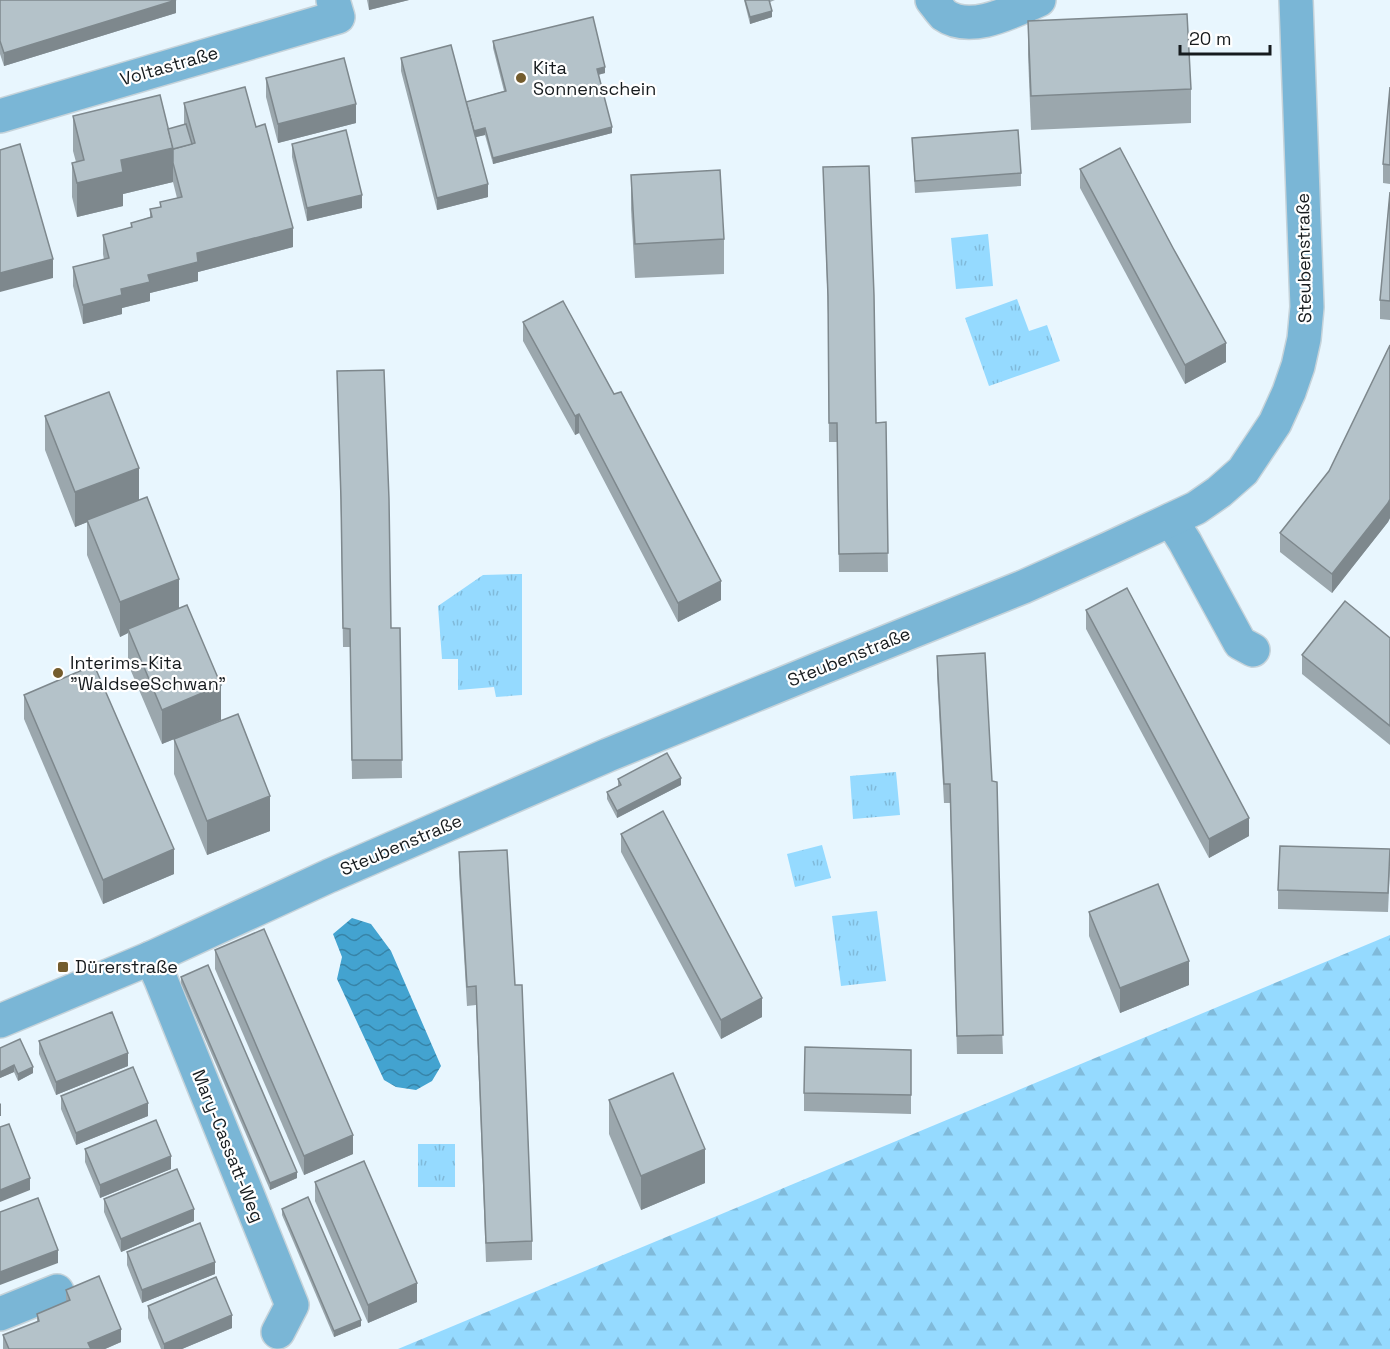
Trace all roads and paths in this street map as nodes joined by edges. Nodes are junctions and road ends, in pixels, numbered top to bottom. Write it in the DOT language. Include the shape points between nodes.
graph roads {
  1 [pos="932,0"];
  2 [pos="1039,0"];
  3 [pos="1296,0"];
  4 [pos="335,9"];
  5 [pos="0,116"];
  6 [pos="1171,520"];
  7 [pos="1253,650"];
  8 [pos="151,958"];
  9 [pos="0,1022"];
  10 [pos="57,1290"];
  11 [pos="0,1314"];
  12 [pos="278,1332"];
  1 -- 2 [label="street" via="944,14 973,22 997,18"];
  3 -- 6 [label="street, Steubenstraße" via="1307,307 1298,366 1275,423 1243,471 1219,492"];
  4 -- 5 [label="street, Voltastraße"];
  6 -- 7 [label="street" via="1240,643"];
  6 -- 8 [label="street, Steubenstraße" via="1023,587 608,755"];
  8 -- 9 [label="street, Steubenstraße"];
  8 -- 12 [label="street, Mary-Cassatt-Weg" via="292,1305"];
  10 -- 11 [label="street"];
}
